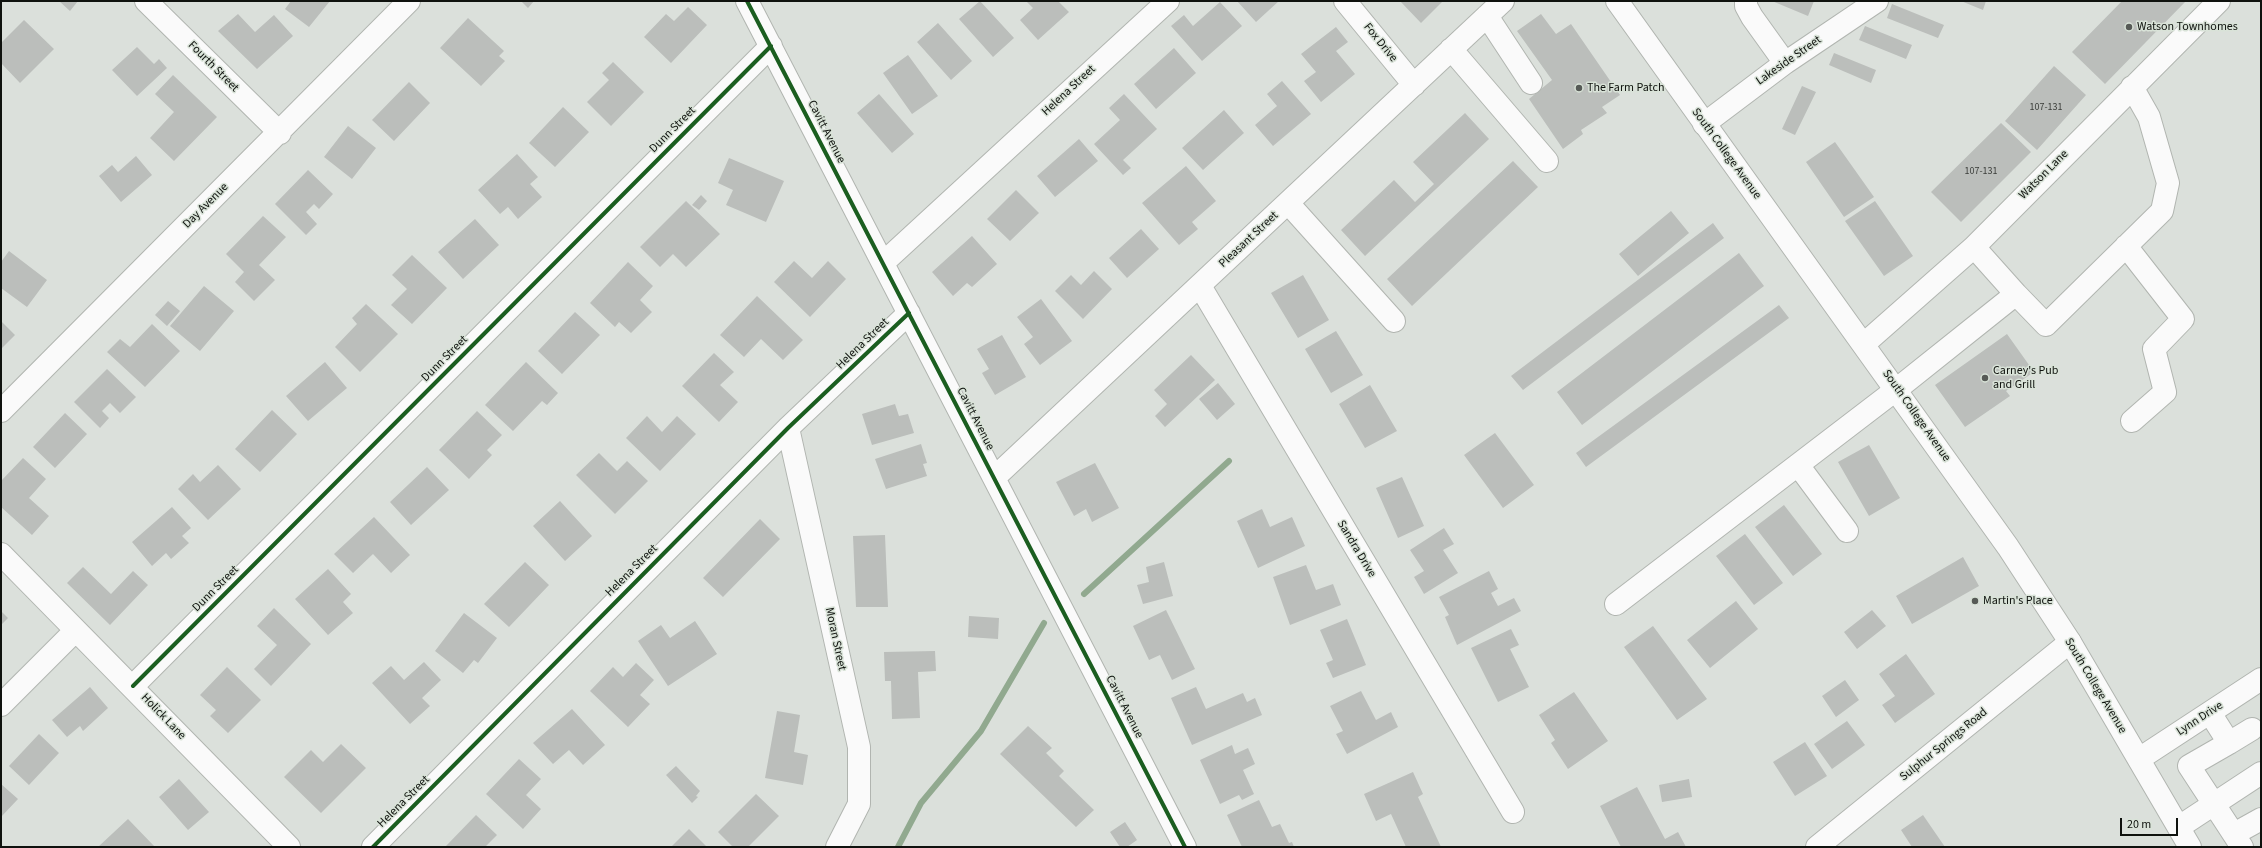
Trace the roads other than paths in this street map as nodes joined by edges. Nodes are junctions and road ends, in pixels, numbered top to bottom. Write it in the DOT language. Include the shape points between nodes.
graph roads {
  1 [pos="146,1"];
  2 [pos="409,1"];
  3 [pos="748,1"];
  4 [pos="1168,1"];
  5 [pos="1346,1"];
  6 [pos="1503,1"];
  7 [pos="1618,1"];
  8 [pos="1746,1"];
  9 [pos="1877,1"];
  10 [pos="2219,1"];
  11 [pos="1487,16"];
  12 [pos="771,46"];
  13 [pos="1451,49"];
  14 [pos="1785,63"];
  15 [pos="1531,83"];
  16 [pos="1414,85"];
  17 [pos="2132,87"];
  18 [pos="1704,124"];
  19 [pos="280,133"];
  20 [pos="1548,161"];
  21 [pos="1288,203"];
  22 [pos="1974,246"];
  23 [pos="2126,246"];
  24 [pos="883,262"];
  25 [pos="1200,286"];
  26 [pos="2016,294"];
  27 [pos="909,313"];
  28 [pos="1394,321"];
  29 [pos="1864,344"];
  30 [pos="1897,389"];
  31 [pos="1,410"];
  32 [pos="2132,421"];
  33 [pos="788,428"];
  34 [pos="1798,464"];
  35 [pos="994,478"];
  36 [pos="1848,531"];
  37 [pos="1,554"];
  38 [pos="1616,604"];
  39 [pos="75,631"];
  40 [pos="2070,642"];
  41 [pos="2261,679"];
  42 [pos="133,686"];
  43 [pos="1,705"];
  44 [pos="2210,713"];
  45 [pos="2252,729"];
  46 [pos="2229,743"];
  47 [pos="2139,759"];
  48 [pos="2261,773"];
  49 [pos="2214,804"];
  50 [pos="1513,812"];
  51 [pos="2261,819"];
  52 [pos="2179,827"];
  53 [pos="2238,840"];
  54 [pos="280,844"];
  55 [pos="1820,846"];
  56 [pos="373,847"];
  57 [pos="837,847"];
  58 [pos="1185,847"];
  59 [pos="2190,847"];
  1 -- 19 [label="street, Fourth Street"];
  2 -- 19 [label="street, Day Avenue"];
  3 -- 12 [label="street, Cavitt Avenue"];
  4 -- 24 [label="street, Helena Street"];
  5 -- 16 [label="street, Fox Drive"];
  6 -- 11 [label="street, Pleasant Street"];
  7 -- 18 [label="street, South College Avenue"];
  8 -- 14 [label="street" via="1752,17"];
  9 -- 14 [label="street, Lakeside Street"];
  10 -- 17 [label="street, Watson Lane"];
  11 -- 13 [label="street, Pleasant Street"];
  11 -- 15 [label="street"];
  12 -- 24 [label="street, Cavitt Avenue"];
  12 -- 42 [label="street, Dunn Street"];
  13 -- 16 [label="street, Pleasant Street"];
  13 -- 20 [label="street"];
  14 -- 18 [label="street, Lakeside Street"];
  16 -- 21 [label="street, Pleasant Street"];
  17 -- 22 [label="street, Watson Lane"];
  17 -- 23 [label="street" via="2149,117 2168,183 2162,211"];
  18 -- 29 [label="street, South College Avenue"];
  19 -- 31 [label="street, Day Avenue"];
  21 -- 25 [label="street, Pleasant Street"];
  21 -- 28 [label="street"];
  22 -- 26 [label="street"];
  22 -- 29 [label="street, Watson Lane"];
  23 -- 26 [label="street" via="2046,325"];
  23 -- 32 [label="street" via="2183,319 2154,349 2165,392"];
  24 -- 27 [label="street, Cavitt Avenue"];
  25 -- 35 [label="street, Pleasant Street"];
  25 -- 50 [label="street, Sandra Drive"];
  26 -- 30 [label="street"];
  27 -- 33 [label="street, Helena Street"];
  27 -- 35 [label="street, Cavitt Avenue"];
  29 -- 30 [label="street, South College Avenue"];
  30 -- 34 [label="street"];
  30 -- 40 [label="street, South College Avenue" via="2008,547"];
  33 -- 56 [label="street, Helena Street"];
  33 -- 57 [label="street, Moran Street" via="859,747 859,804"];
  34 -- 36 [label="street"];
  34 -- 38 [label="street"];
  35 -- 58 [label="street, Cavitt Avenue"];
  37 -- 39 [label="street, Holick Lane"];
  39 -- 42 [label="street, Holick Lane"];
  39 -- 43 [label="street"];
  40 -- 47 [label="street, South College Avenue"];
  40 -- 55 [label="street, Sulphur Springs Road"];
  41 -- 44 [label="street, Lynn Drive"];
  42 -- 54 [label="street, Holick Lane"];
  44 -- 46 [label="street"];
  44 -- 47 [label="street, Lynn Drive"];
  45 -- 46 [label="street"];
  46 -- 49 [label="street" via="2189,766"];
  47 -- 52 [label="street, South College Avenue"];
  48 -- 49 [label="street"];
  49 -- 52 [label="street"];
  49 -- 53 [label="street"];
  51 -- 53 [label="street"];
  52 -- 59 [label="street, South College Avenue"];
}
